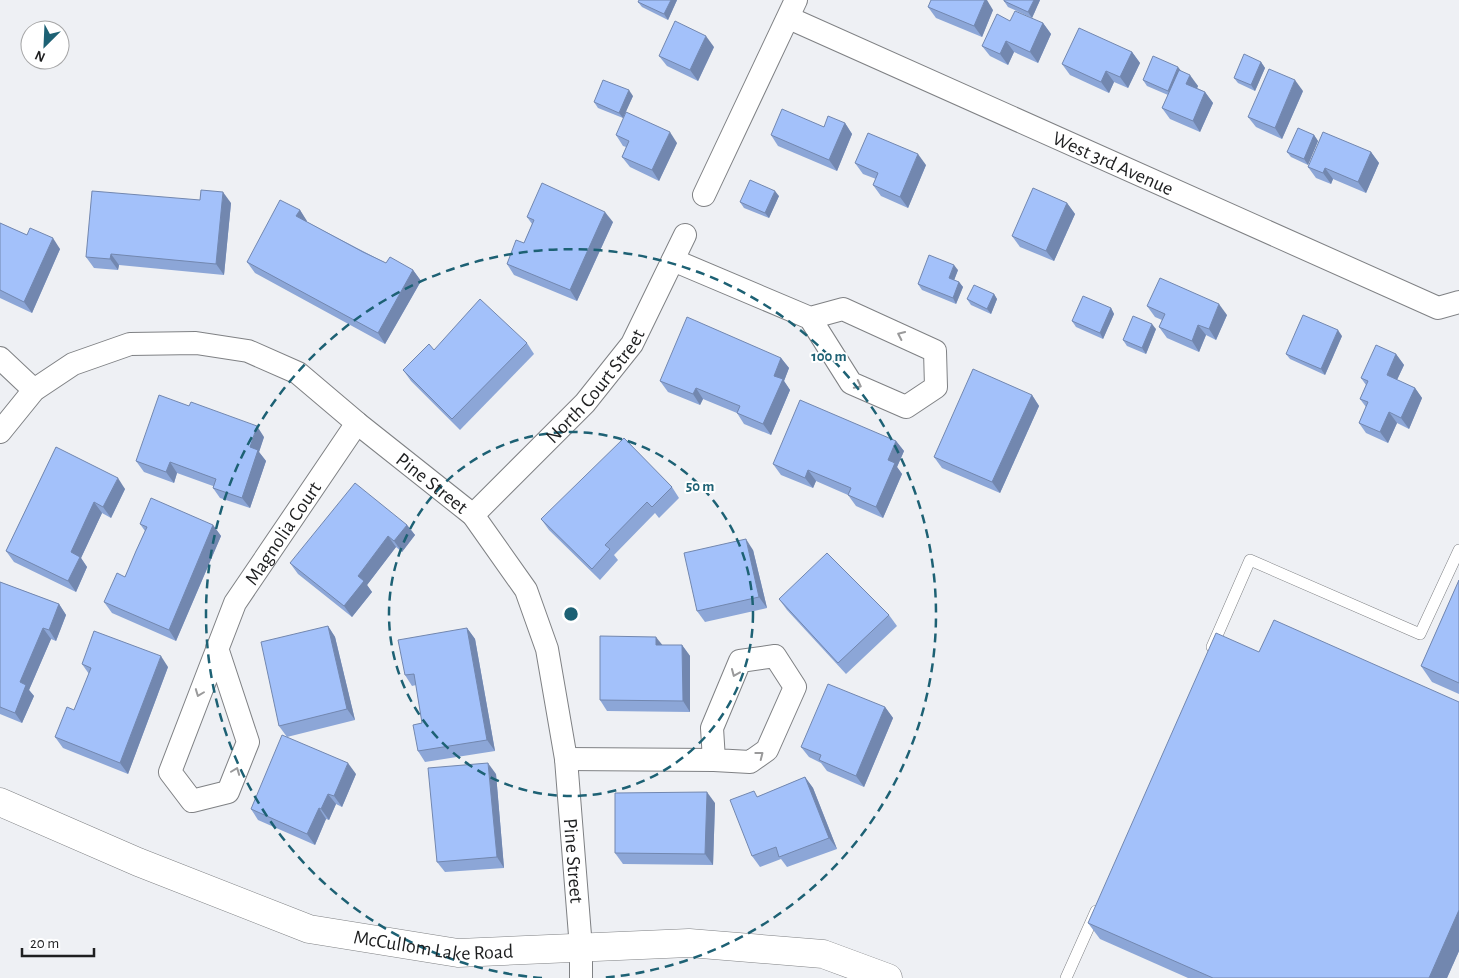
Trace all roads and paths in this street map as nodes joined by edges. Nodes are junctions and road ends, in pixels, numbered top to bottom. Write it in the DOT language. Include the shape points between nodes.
graph roads {
  1 [pos="793,9"];
  2 [pos="704,195"];
  3 [pos="685,235"];
  4 [pos="673,260"];
  5 [pos="1448,305"];
  6 [pos="810,318"];
  7 [pos="0,358"];
  8 [pos="34,390"];
  9 [pos="357,423"];
  10 [pos="0,432"];
  11 [pos="473,515"];
  12 [pos="1459,550"];
  13 [pos="217,648"];
  14 [pos="1206,660"];
  15 [pos="566,759"];
  16 [pos="714,760"];
  17 [pos="0,802"];
  18 [pos="1102,896"];
  19 [pos="581,948"];
  20 [pos="581,978"];
  21 [pos="888,978"];
  22 [pos="1066,978"];
  1 -- 2 [label="street"];
  1 -- 5 [label="street, West 3rd Avenue"];
  3 -- 4 [label="street, North Court Street"];
  4 -- 6 [label="street"];
  4 -- 11 [label="street, North Court Street" via="632,344 584,403"];
  6 -- 6 [label="street, one-way" via="851,383 906,408 936,387 935,351 843,308"];
  7 -- 8 [label="street"];
  8 -- 9 [label="street, Pine Street" via="73,364 130,344 196,343 248,351 298,373"];
  8 -- 10 [label="street, Pine Street"];
  9 -- 11 [label="street, Pine Street"];
  9 -- 13 [label="street, Magnolia Court" via="235,603"];
  11 -- 15 [label="street, Pine Street" via="526,590 547,649"];
  12 -- 14 [label="lane" via="1420,634 1250,560"];
  13 -- 13 [label="street, Magnolia Court, one-way" via="170,772 192,800 228,792 248,742"];
  15 -- 16 [label="street"];
  15 -- 19 [label="street, Pine Street"];
  16 -- 16 [label="street, one-way" via="750,762 766,750 795,687 775,656 740,661 712,728"];
  17 -- 19 [label="street, McCullom Lake Road" via="138,862 309,929 458,953"];
  18 -- 22 [label="lane"];
  19 -- 20 [label="street, Pine Street"];
  19 -- 21 [label="street, McCullom Lake Road" via="689,943 823,954"];
}
